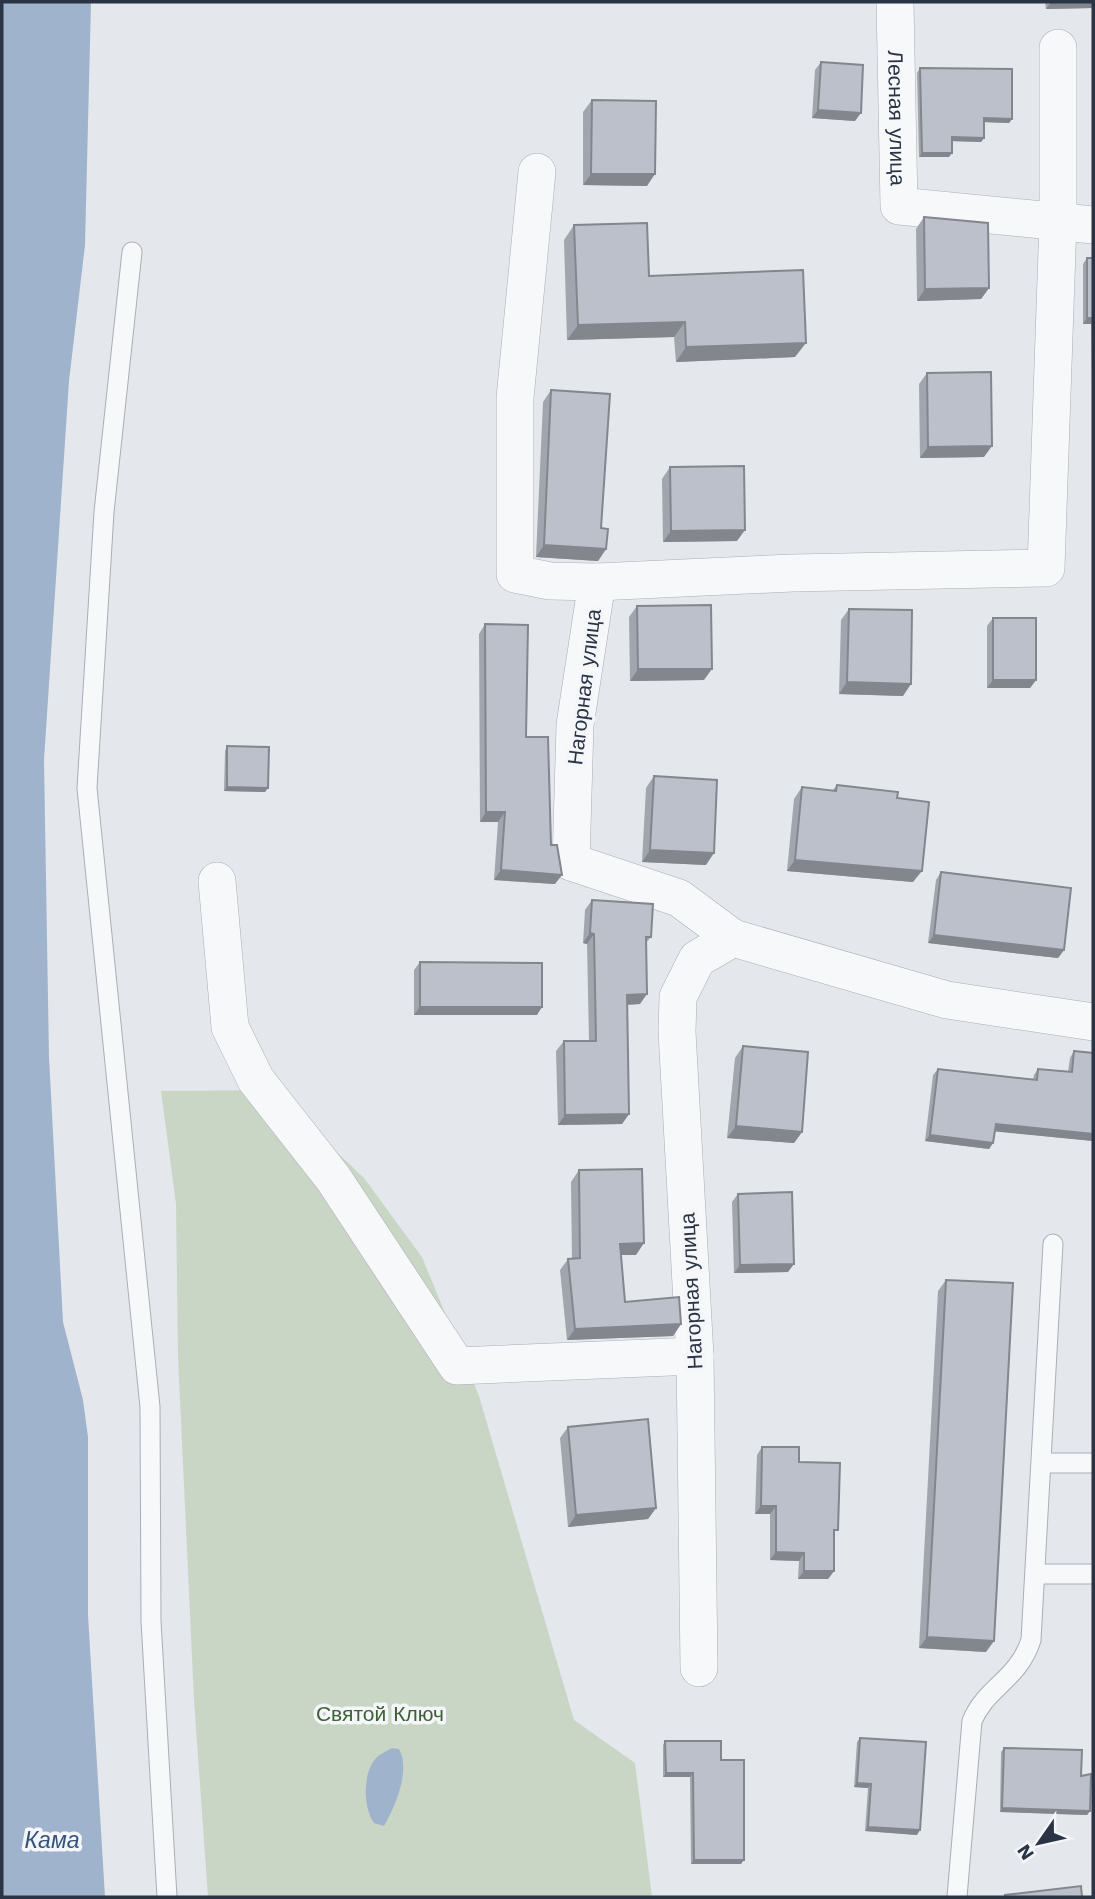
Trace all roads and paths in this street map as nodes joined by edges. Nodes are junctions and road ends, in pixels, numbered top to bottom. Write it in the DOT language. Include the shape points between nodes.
graph roads {
  1 [pos="895,2"];
  2 [pos="1058,48"];
  3 [pos="537,172"];
  4 [pos="1076,223"];
  5 [pos="132,252"];
  6 [pos="597,582"];
  7 [pos="217,881"];
  8 [pos="733,938"];
  9 [pos="1093,1022"];
  10 [pos="1053,1244"];
  11 [pos="695,1356"];
  12 [pos="1041,1463"];
  13 [pos="1093,1463"];
  14 [pos="1035,1574"];
  15 [pos="1093,1574"];
  16 [pos="699,1668"];
  17 [pos="167,1897"];
  18 [pos="957,1897"];
  1 -- 4 [label="street, Лесная улица" via="899,206"];
  2 -- 4 [label="street"];
  3 -- 6 [label="street" via="515,398 515,574 550,581"];
  4 -- 6 [label="street" via="1046,568"];
  5 -- 17 [label="lane" via="104,512 88,788 150,1407 151,1621"];
  6 -- 8 [label="street, Нагорная улица" via="575,725 571,862 679,898"];
  7 -- 11 [label="street" via="230,1027 257,1080 333,1178 457,1366"];
  8 -- 9 [label="street, Нагорная улица" via="947,1000"];
  8 -- 11 [label="street, Нагорная улица" via="697,959 678,997"];
  10 -- 12 [label="lane"];
  11 -- 16 [label="street, Нагорная улица"];
  12 -- 13 [label="lane"];
  12 -- 14 [label="lane"];
  14 -- 15 [label="lane"];
  14 -- 18 [label="lane" via="1026,1657 977,1709 972,1721"];
}
